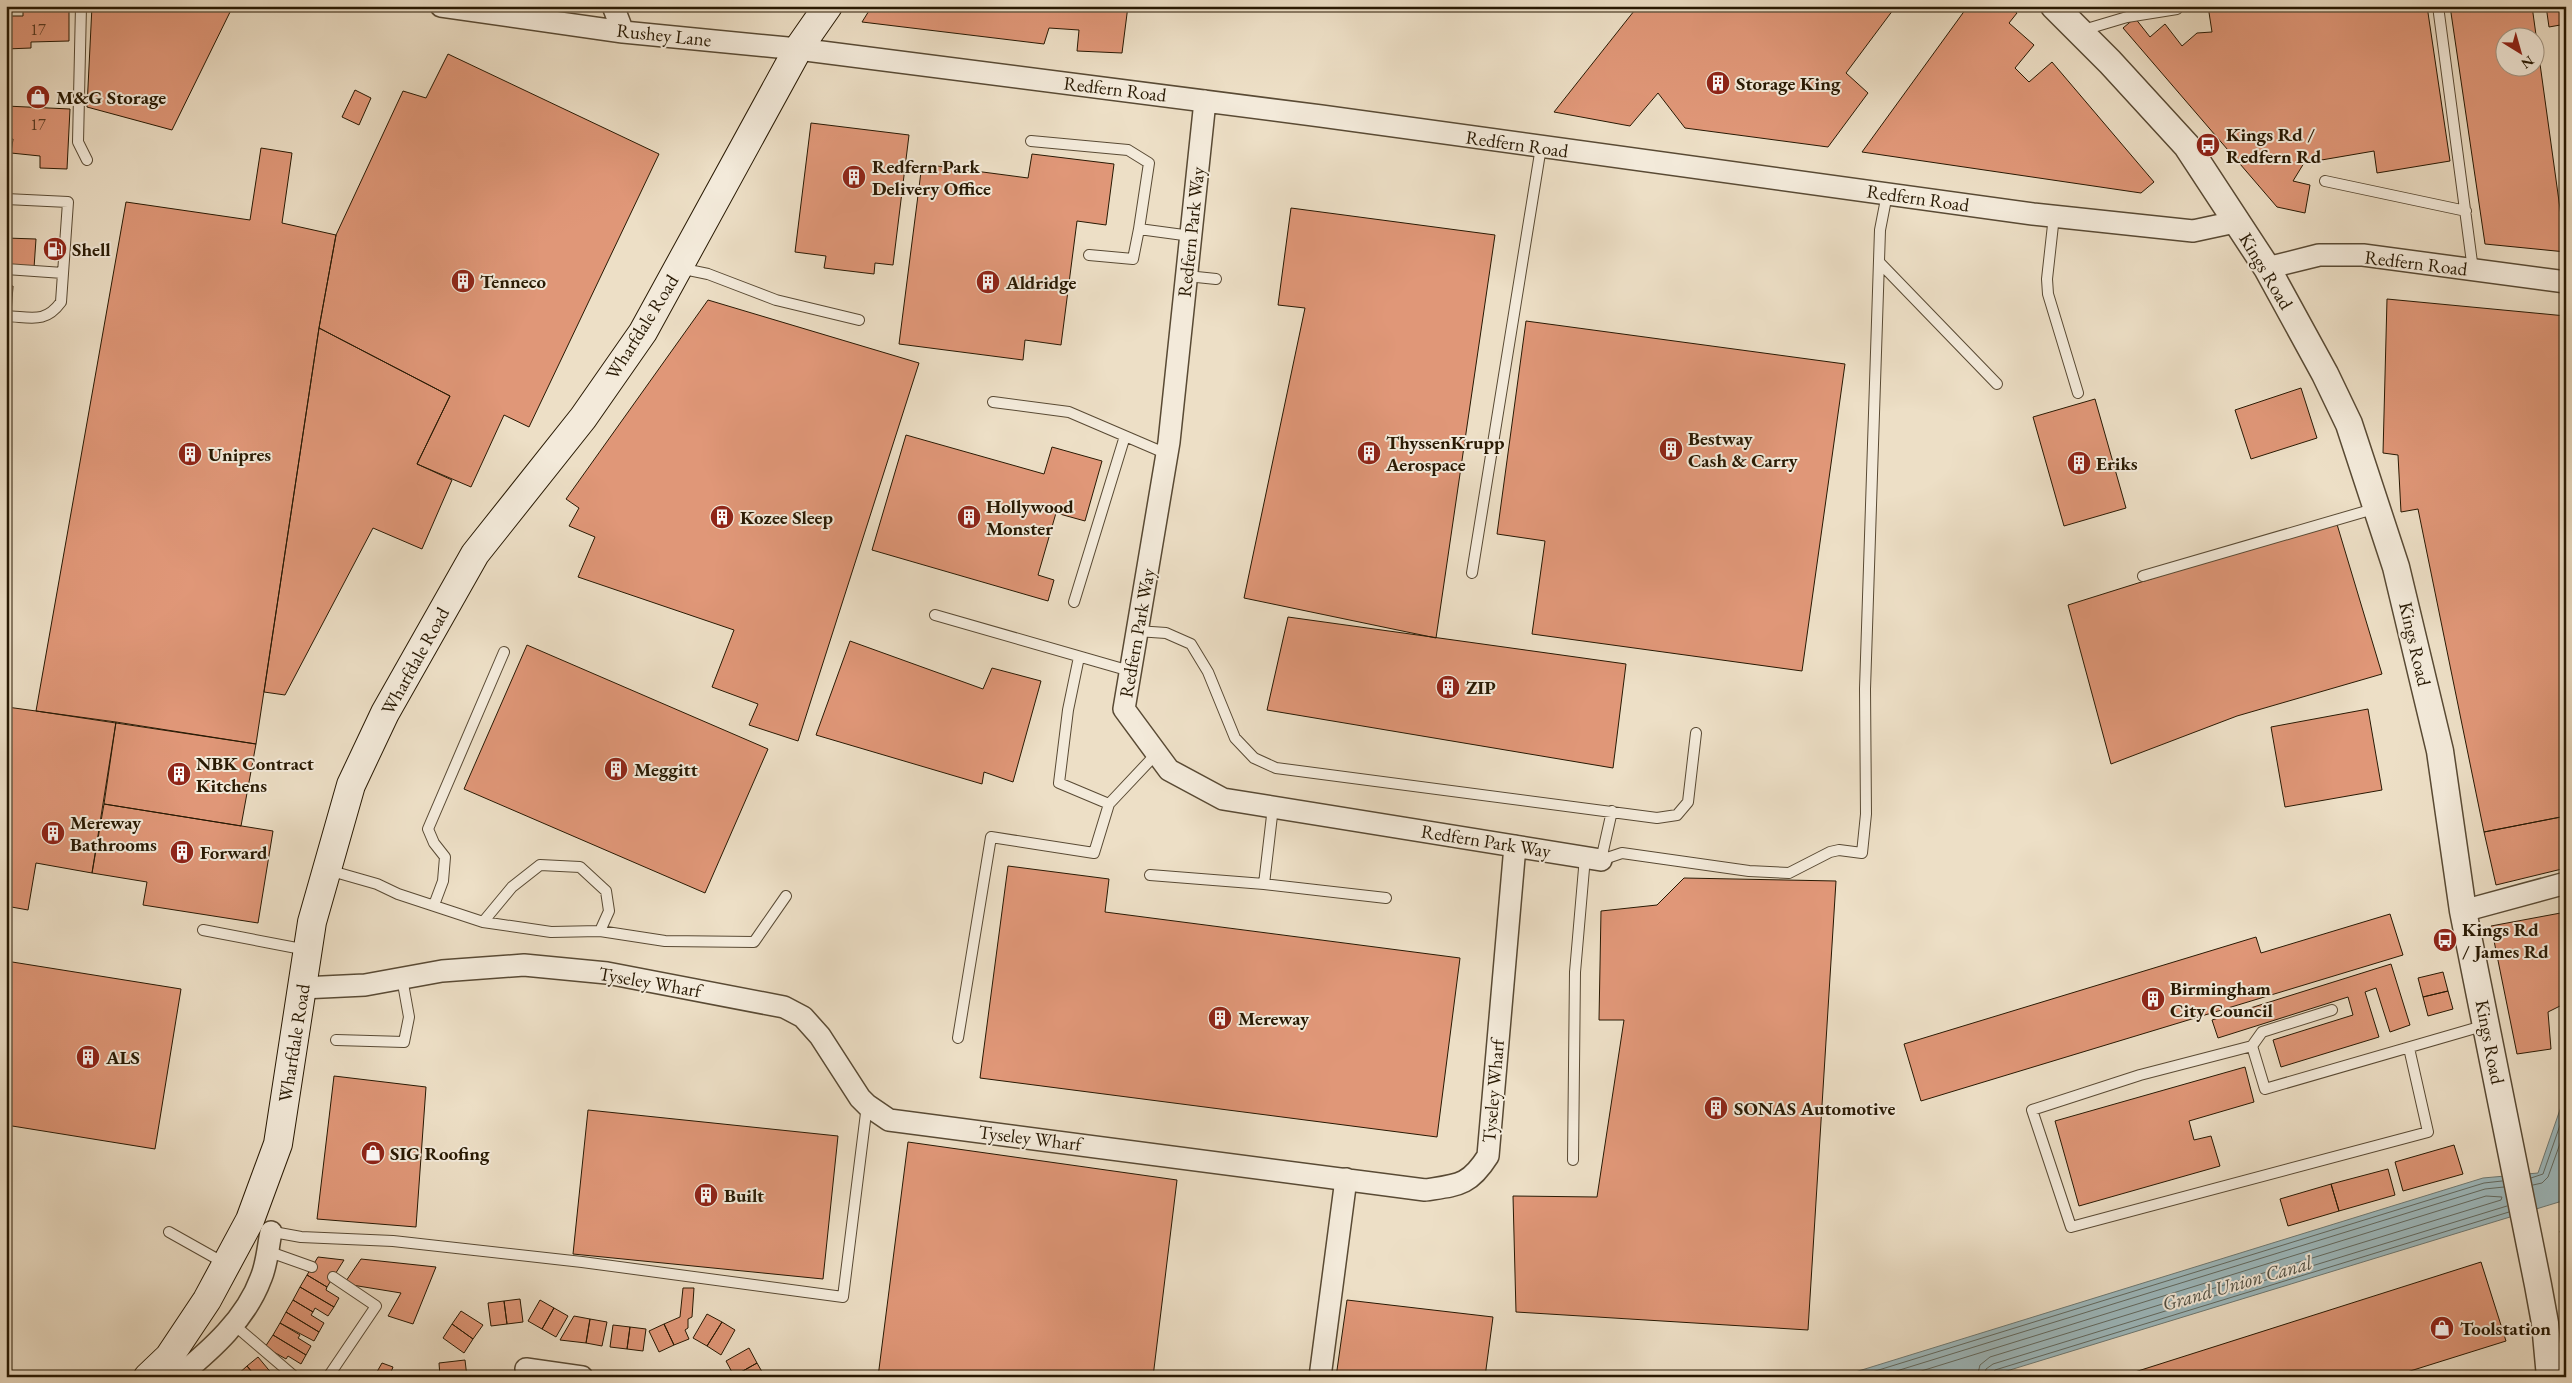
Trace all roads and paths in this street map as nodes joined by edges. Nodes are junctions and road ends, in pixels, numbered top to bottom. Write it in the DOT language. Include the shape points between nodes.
graph roads {
  1 [pos="81,6"];
  2 [pos="441,6"];
  3 [pos="613,6"];
  4 [pos="828,6"];
  5 [pos="2054,6"];
  6 [pos="2438,6"];
  7 [pos="2177,9"];
  8 [pos="2080,31"];
  9 [pos="623,32"];
  10 [pos="798,49"];
  11 [pos="1205,101"];
  12 [pos="1031,141"];
  13 [pos="1541,147"];
  14 [pos="88,160"];
  15 [pos="2325,181"];
  16 [pos="1887,194"];
  17 [pos="6,199"];
  18 [pos="2466,211"];
  19 [pos="2054,216"];
  20 [pos="2236,222"];
  21 [pos="1139,229"];
  22 [pos="1191,236"];
  23 [pos="1089,255"];
  24 [pos="1879,262"];
  25 [pos="678,268"];
  26 [pos="2267,268"];
  27 [pos="6,269"];
  28 [pos="2474,270"];
  29 [pos="63,273"];
  30 [pos="1187,276"];
  31 [pos="1216,279"];
  32 [pos="2566,282"];
  33 [pos="6,316"];
  34 [pos="858,320"];
  35 [pos="1997,384"];
  36 [pos="2078,393"];
  37 [pos="993,402"];
  38 [pos="1125,436"];
  39 [pos="1167,454"];
  40 [pos="2378,508"];
  41 [pos="1472,573"];
  42 [pos="2143,576"];
  43 [pos="1074,602"];
  44 [pos="935,616"];
  45 [pos="1137,631"];
  46 [pos="504,652"];
  47 [pos="1079,657"];
  48 [pos="1130,671"];
  49 [pos="1696,733"];
  50 [pos="1157,753"];
  51 [pos="1109,804"];
  52 [pos="1273,807"];
  53 [pos="1612,811"];
  54 [pos="1515,846"];
  55 [pos="1593,858"];
  56 [pos="327,870"];
  57 [pos="1150,875"];
  58 [pos="2566,883"];
  59 [pos="1264,884"];
  60 [pos="786,896"];
  61 [pos="1386,898"];
  62 [pos="434,905"];
  63 [pos="2463,911"];
  64 [pos="483,922"];
  65 [pos="203,930"];
  66 [pos="600,931"];
  67 [pos="308,950"];
  68 [pos="402,978"];
  69 [pos="302,988"];
  70 [pos="2332,1010"];
  71 [pos="2487,1025"];
  72 [pos="958,1038"];
  73 [pos="336,1040"];
  74 [pos="2252,1046"];
  75 [pos="2409,1048"];
  76 [pos="867,1105"];
  77 [pos="1573,1160"];
  78 [pos="1346,1179"];
  79 [pos="169,1232"];
  80 [pos="263,1234"];
  81 [pos="226,1264"];
  82 [pos="312,1267"];
  83 [pos="333,1277"];
  84 [pos="233,1324"];
  85 [pos="526,1370"];
  86 [pos="148,1377"];
  87 [pos="178,1377"];
  88 [pos="295,1377"];
  89 [pos="328,1377"];
  90 [pos="582,1377"];
  91 [pos="1320,1377"];
  92 [pos="2550,1377"];
  1 -- 14 [label="lane" via="78,142"];
  2 -- 9 [label="street, Rushey Lane"];
  3 -- 9 [label="street"];
  4 -- 10 [label="main road, Wharfdale Road"];
  5 -- 8 [label="street, Kings Road"];
  6 -- 18 [label="lane"];
  7 -- 8 [label="lane" via="2127,17"];
  8 -- 20 [label="street, Kings Road" via="2187,146"];
  9 -- 10 [label="street, Rushey Lane"];
  10 -- 11 [label="street, Redfern Road"];
  10 -- 25 [label="main road, Wharfdale Road"];
  11 -- 13 [label="street, Redfern Road"];
  11 -- 22 [label="street, Redfern Park Way"];
  12 -- 21 [label="lane" via="1128,150 1149,163"];
  13 -- 16 [label="street, Redfern Road"];
  13 -- 41 [label="lane"];
  15 -- 18 [label="lane"];
  16 -- 19 [label="street, Redfern Road"];
  16 -- 24 [label="lane" via="1880,230"];
  17 -- 29 [label="lane" via="68,202"];
  18 -- 28 [label="lane"];
  19 -- 20 [label="street, Redfern Road" via="2193,231"];
  19 -- 36 [label="lane" via="2048,294"];
  20 -- 26 [label="street, Kings Road"];
  21 -- 22 [label="lane"];
  21 -- 23 [label="lane" via="1132,259"];
  22 -- 30 [label="street, Redfern Park Way"];
  24 -- 35 [label="lane"];
  24 -- 55 [label="lane" via="1865,689 1866,814 1862,853 1830,852 1789,873 1750,871 1622,853"];
  25 -- 34 [label="lane" via="708,274 776,300"];
  25 -- 56 [label="main road, Wharfdale Road" via="642,332 583,418 475,554 385,713 351,785"];
  26 -- 28 [label="street, Redfern Road" via="2319,255 2337,255"];
  26 -- 40 [label="street, Kings Road" via="2349,424"];
  27 -- 29 [label="lane"];
  28 -- 32 [label="street, Redfern Road"];
  29 -- 33 [label="lane" via="61,302 53,313 43,318"];
  30 -- 31 [label="lane"];
  30 -- 39 [label="street, Redfern Park Way"];
  37 -- 38 [label="lane" via="1069,412"];
  38 -- 39 [label="lane"];
  38 -- 43 [label="lane"];
  39 -- 45 [label="street, Redfern Park Way"];
  40 -- 42 [label="lane"];
  40 -- 63 [label="street, Kings Road" via="2396,567 2440,752"];
  44 -- 47 [label="lane"];
  45 -- 48 [label="street, Redfern Park Way"];
  45 -- 53 [label="lane" via="1166,633 1191,644 1208,672 1235,738 1254,758 1276,768"];
  46 -- 62 [label="lane" via="428,829 445,857 443,881"];
  47 -- 48 [label="lane"];
  47 -- 51 [label="lane" via="1059,783"];
  48 -- 50 [label="street, Redfern Park Way" via="1124,709"];
  49 -- 53 [label="lane" via="1688,802 1676,815 1657,818"];
  50 -- 51 [label="lane"];
  50 -- 52 [label="street, Redfern Park Way" via="1169,770 1223,799"];
  51 -- 72 [label="lane" via="1094,853 991,837"];
  52 -- 54 [label="street, Redfern Park Way"];
  52 -- 59 [label="lane"];
  53 -- 55 [label="lane"];
  54 -- 55 [label="street, Redfern Park Way"];
  54 -- 78 [label="street, Tyseley Wharf" via="1488,1156 1476,1174 1456,1185 1425,1190"];
  55 -- 77 [label="lane" via="1575,972"];
  56 -- 62 [label="lane" via="378,884"];
  56 -- 67 [label="main road, Wharfdale Road" via="312,922"];
  57 -- 59 [label="lane"];
  58 -- 63 [label="street"];
  59 -- 61 [label="lane"];
  60 -- 66 [label="lane" via="754,942 665,941"];
  62 -- 64 [label="lane"];
  63 -- 71 [label="street, Kings Road"];
  64 -- 66 [label="lane" via="551,932"];
  64 -- 66 [label="lane" via="512,887 540,865 580,867 606,890 609,911"];
  65 -- 67 [label="lane"];
  67 -- 69 [label="main road, Wharfdale Road"];
  68 -- 69 [label="street, Tyseley Wharf" via="365,985"];
  68 -- 73 [label="lane" via="408,1017 404,1042"];
  68 -- 76 [label="street, Tyseley Wharf" via="442,971 524,965 606,973 784,1007 803,1016 820,1036"];
  69 -- 80 [label="main road, Wharfdale Road"];
  70 -- 74 [label="lane" via="2262,1032"];
  71 -- 75 [label="lane"];
  71 -- 92 [label="street, Kings Road" via="2538,1285"];
  74 -- 75 [label="lane" via="2265,1089"];
  74 -- 75 [label="lane" via="2140,1075 2032,1110 2071,1227 2428,1132"];
  76 -- 78 [label="street, Tyseley Wharf" via="888,1120"];
  76 -- 80 [label="lane" via="844,1297 393,1241"];
  78 -- 91 [label="street"];
  79 -- 81 [label="lane"];
  80 -- 81 [label="main road, Wharfdale Road"];
  80 -- 82 [label="lane"];
  80 -- 84 [label="street, Wharfdale Road" via="262,1276 248,1305"];
  81 -- 86 [label="main road, Wharfdale Road" via="207,1300 168,1357"];
  83 -- 89 [label="lane" via="376,1306"];
  84 -- 87 [label="street, Wharfdale Road" via="216,1345"];
  84 -- 88 [label="lane"];
  85 -- 90 [label="street"];
}
